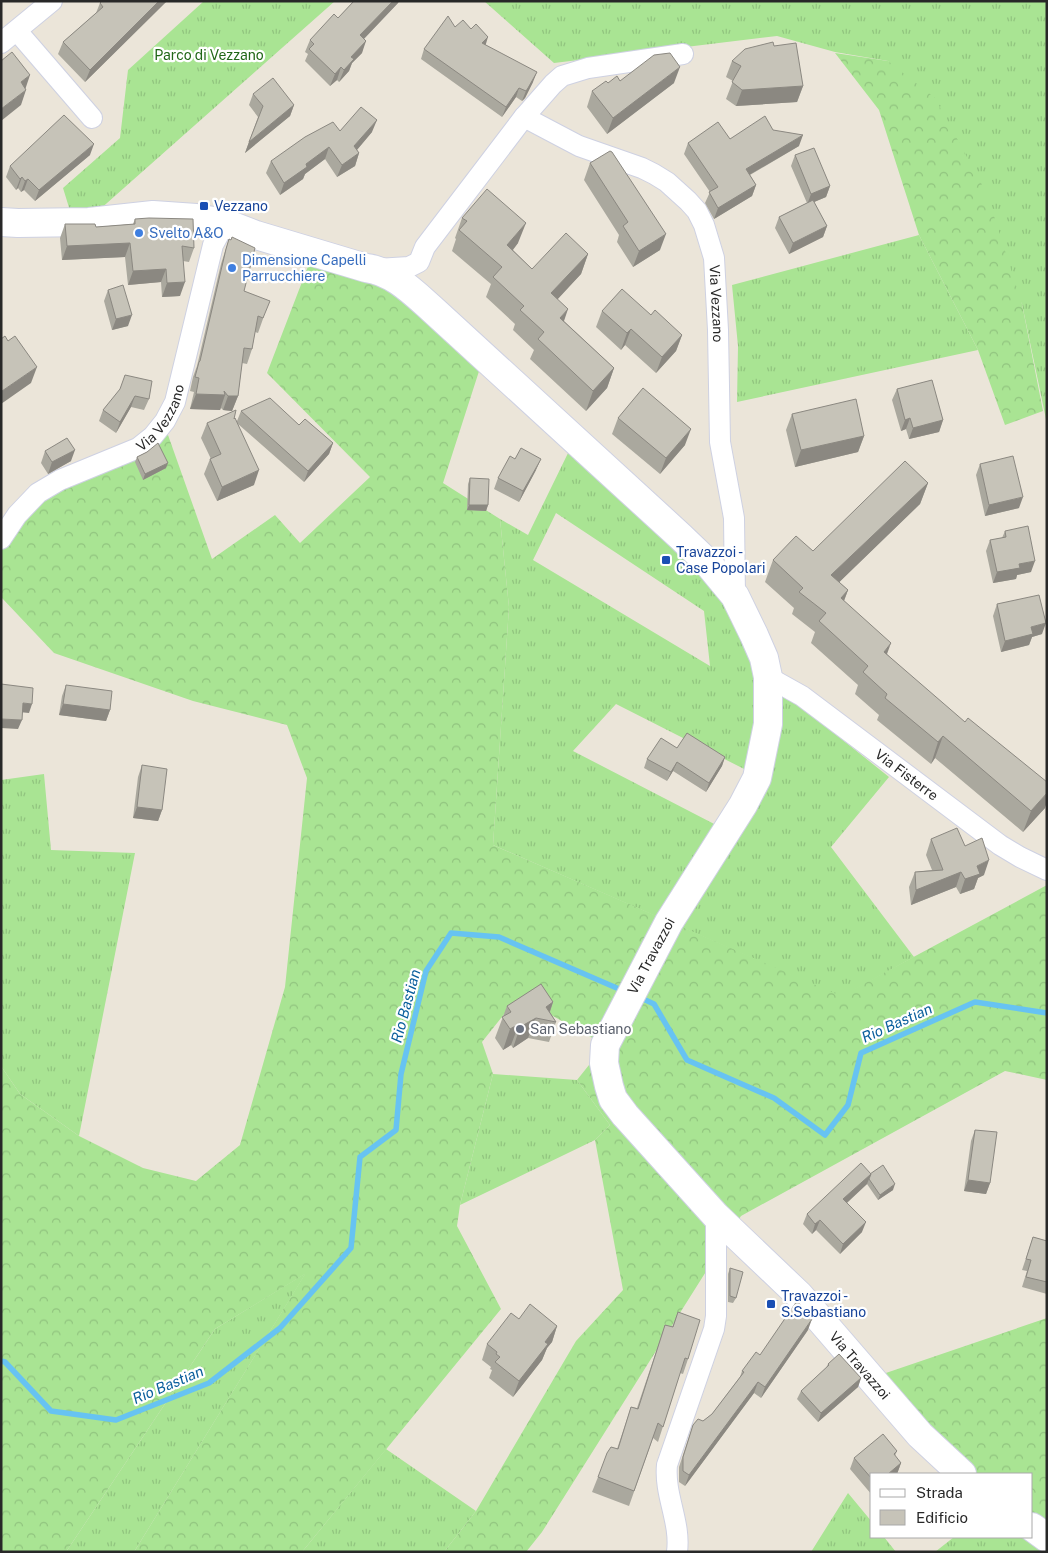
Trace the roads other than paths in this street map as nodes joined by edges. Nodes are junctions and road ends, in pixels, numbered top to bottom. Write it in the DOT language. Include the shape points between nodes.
graph roads {
  1 [pos="52,1"];
  2 [pos="17,31"];
  3 [pos="1,43"];
  4 [pos="682,54"];
  5 [pos="524,117"];
  6 [pos="92,118"];
  7 [pos="1,222"];
  8 [pos="225,224"];
  9 [pos="377,269"];
  10 [pos="1,539"];
  11 [pos="735,596"];
  12 [pos="768,676"];
  13 [pos="1047,870"];
  14 [pos="716,1216"];
  15 [pos="961,1473"];
  16 [pos="1033,1528"];
  17 [pos="1047,1538"];
  18 [pos="677,1552"];
  1 -- 2 [label="street"];
  2 -- 3 [label="street"];
  2 -- 6 [label="street"];
  4 -- 5 [label="street, Via Vezzano" via="588,68 562,76"];
  5 -- 9 [label="street, Via Vezzano" via="425,247 419,262 409,267"];
  5 -- 11 [label="street, Via Vezzano" via="579,146 642,168 668,182 697,211 704,225 714,258 720,442 734,518"];
  7 -- 8 [label="street, Via Vezzano" via="89,222 154,215"];
  8 -- 9 [label="street, Via Vezzano"];
  8 -- 10 [label="street, Via Vezzano" via="213,245 175,402 165,421 138,448 60,480 38,493 17,515"];
  9 -- 11 [label="street, Via Vezzano" via="404,284 432,309 681,537"];
  11 -- 12 [label="street, Via Vezzano" via="764,658"];
  12 -- 13 [label="street, Via Fisterre" via="802,696 1000,845"];
  12 -- 14 [label="street, Via Travazzoi" via="768,724 757,778 668,922 605,1046 604,1063 613,1099"];
  14 -- 15 [label="street, Via Travazzoi" via="799,1294 920,1435"];
  14 -- 18 [label="street" via="714,1329 667,1465 666,1479 676,1528"];
  16 -- 17 [label="street"];
}
